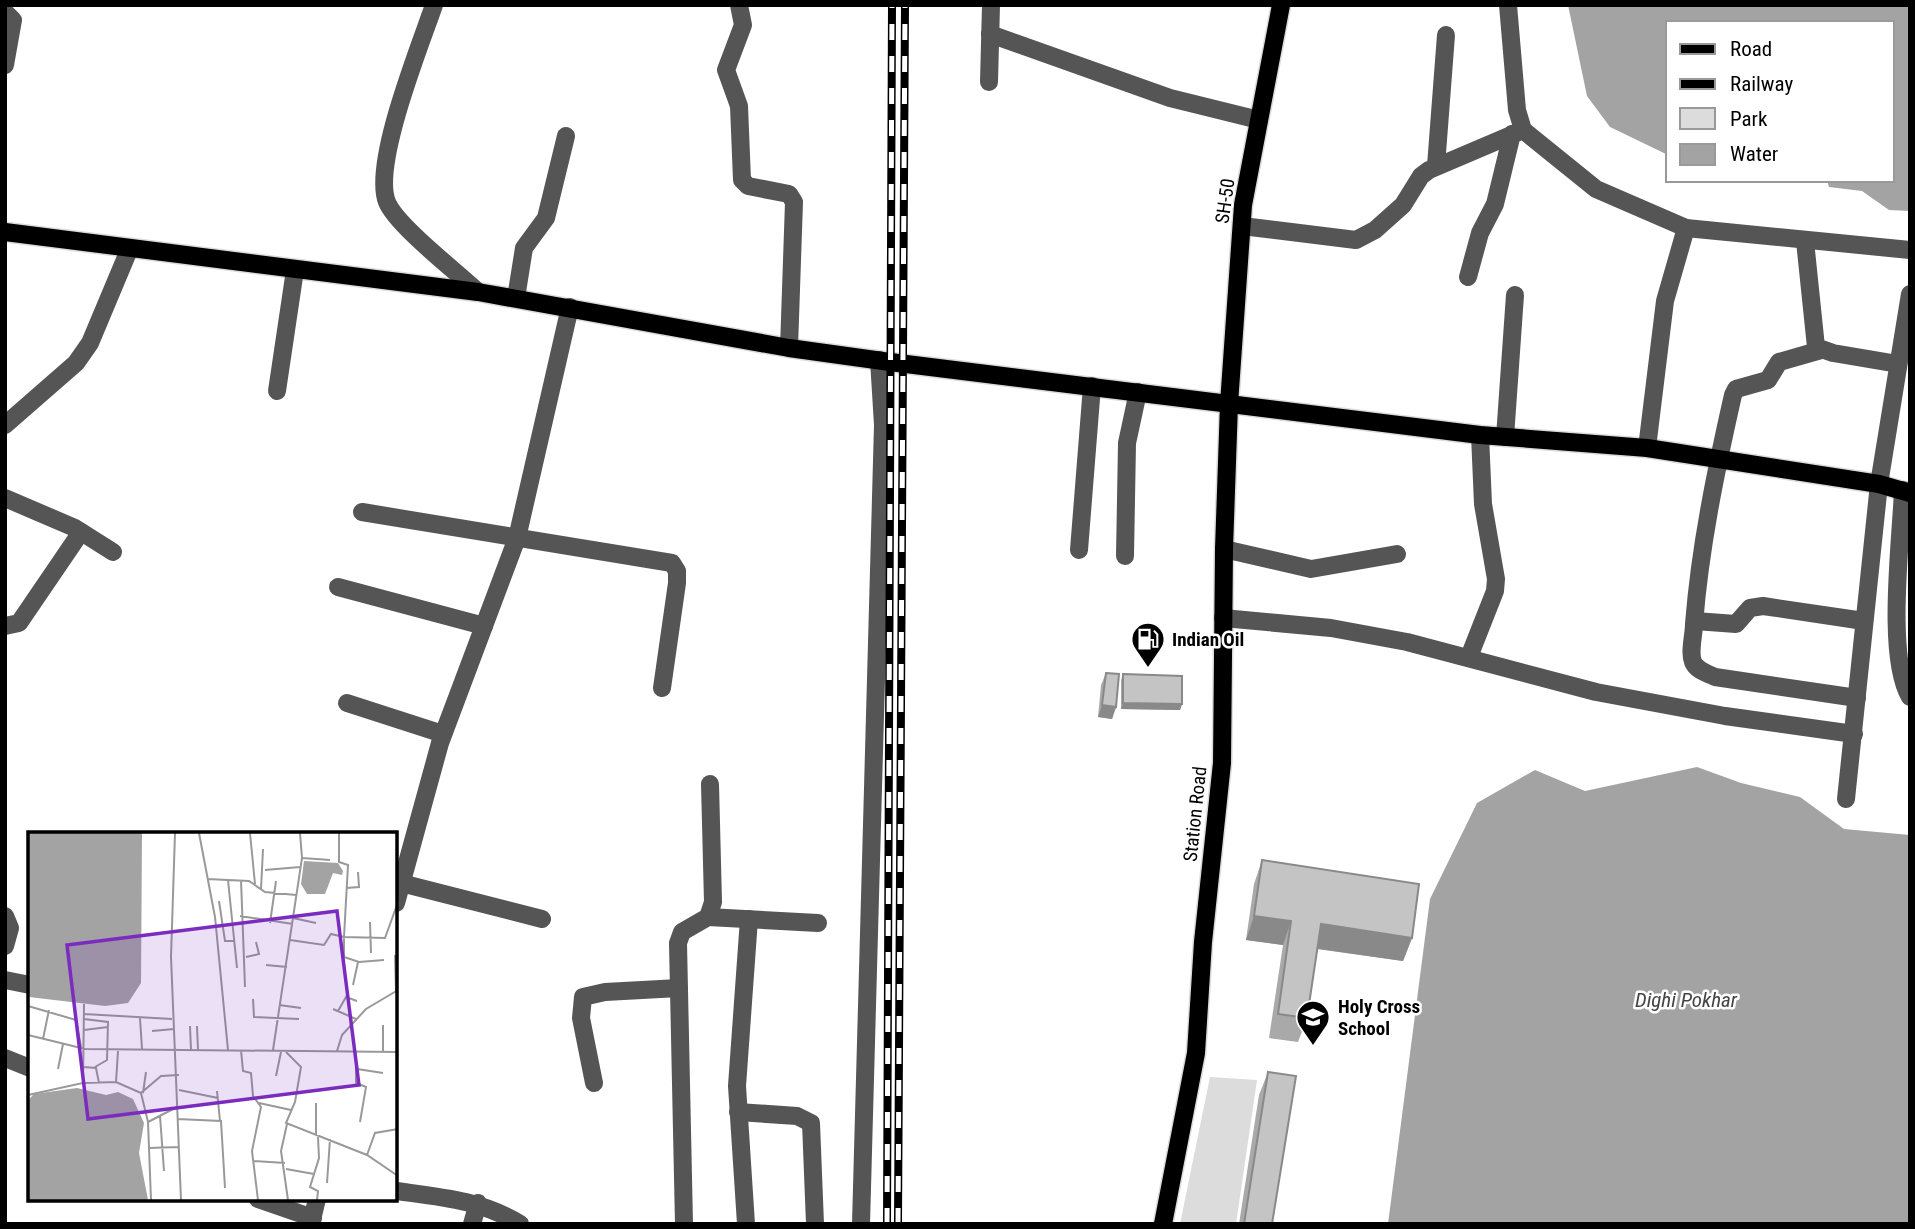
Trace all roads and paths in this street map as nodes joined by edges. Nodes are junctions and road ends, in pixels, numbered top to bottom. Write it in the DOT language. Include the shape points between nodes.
graph roads {
  1 [pos="433,5"];
  2 [pos="739,5"];
  3 [pos="991,5"];
  4 [pos="1281,5"];
  5 [pos="1508,5"];
  6 [pos="5,12"];
  7 [pos="990,34"];
  8 [pos="1446,35"];
  9 [pos="5,65"];
  10 [pos="989,82"];
  11 [pos="1259,120"];
  12 [pos="1518,132"];
  13 [pos="566,136"];
  14 [pos="1436,166"];
  15 [pos="1242,226"];
  16 [pos="1686,228"];
  17 [pos="5,232"];
  18 [pos="1805,241"];
  19 [pos="129,250"];
  20 [pos="1910,250"];
  21 [pos="295,270"];
  22 [pos="1468,277"];
  23 [pos="478,292"];
  24 [pos="1515,295"];
  25 [pos="1910,295"];
  26 [pos="516,298"];
  27 [pos="570,307"];
  28 [pos="789,348"];
  29 [pos="1821,350"];
  30 [pos="879,360"];
  31 [pos="1898,364"];
  32 [pos="1092,386"];
  33 [pos="277,391"];
  34 [pos="1138,392"];
  35 [pos="1229,404"];
  36 [pos="5,425"];
  37 [pos="1480,435"];
  38 [pos="1505,437"];
  39 [pos="1647,448"];
  40 [pos="1718,459"];
  41 [pos="1879,484"];
  42 [pos="1906,492"];
  43 [pos="5,498"];
  44 [pos="362,512"];
  45 [pos="81,532"];
  46 [pos="517,538"];
  47 [pos="1079,550"];
  48 [pos="1223,550"];
  49 [pos="113,552"];
  50 [pos="1397,554"];
  51 [pos="1125,556"];
  52 [pos="338,587"];
  53 [pos="1223,618"];
  54 [pos="1695,621"];
  55 [pos="1864,621"];
  56 [pos="5,626"];
  57 [pos="484,626"];
  58 [pos="1469,657"];
  59 [pos="662,688"];
  60 [pos="1910,697"];
  61 [pos="1857,698"];
  62 [pos="346,703"];
  63 [pos="443,734"];
  64 [pos="1854,734"];
  65 [pos="710,784"];
  66 [pos="1846,799"];
  67 [pos="401,883"];
  68 [pos="397,899"];
  69 [pos="5,916"];
  70 [pos="708,917"];
  71 [pos="542,919"];
  72 [pos="749,919"];
  73 [pos="818,923"];
  74 [pos="5,946"];
  75 [pos="5,980"];
  76 [pos="28,985"];
  77 [pos="678,989"];
  78 [pos="5,1058"];
  79 [pos="28,1067"];
  80 [pos="594,1083"];
  81 [pos="738,1112"];
  82 [pos="397,1191"];
  83 [pos="263,1201"];
  84 [pos="317,1201"];
  85 [pos="478,1203"];
  86 [pos="312,1221"];
  87 [pos="472,1224"];
  88 [pos="520,1224"];
  89 [pos="684,1224"];
  90 [pos="746,1224"];
  91 [pos="815,1224"];
  92 [pos="861,1224"];
  93 [pos="1163,1224"];
  1 -- 23 [label="street" via="390,141 384,191 395,215"];
  2 -- 28 [label="street" via="743,25 726,70 739,106 742,180 747,186 789,194 794,202"];
  3 -- 7 [label="street"];
  4 -- 11 [label="main road, SH-50"];
  5 -- 12 [label="street"];
  6 -- 9 [label="street" via="14,29"];
  7 -- 10 [label="street"];
  7 -- 11 [label="street" via="1170,98"];
  8 -- 14 [label="street"];
  11 -- 15 [label="main road, SH-50"];
  12 -- 14 [label="street"];
  12 -- 16 [label="street" via="1596,189"];
  12 -- 22 [label="street"];
  13 -- 26 [label="street" via="546,218 524,248"];
  14 -- 15 [label="street" via="1421,176 1403,205 1356,240"];
  15 -- 35 [label="main road, SH-50"];
  16 -- 18 [label="street"];
  16 -- 39 [label="street" via="1665,301"];
  17 -- 19 [label="main road"];
  18 -- 20 [label="street"];
  18 -- 29 [label="street" via="1814,341"];
  19 -- 21 [label="main road"];
  19 -- 36 [label="street" via="90,343 76,363"];
  21 -- 23 [label="main road"];
  21 -- 33 [label="street"];
  23 -- 26 [label="main road"];
  24 -- 38 [label="street"];
  25 -- 31 [label="street"];
  26 -- 27 [label="main road"];
  27 -- 28 [label="main road"];
  27 -- 46 [label="street"];
  28 -- 30 [label="main road"];
  29 -- 31 [label="street"];
  29 -- 40 [label="street" via="1779,362 1768,380 1736,389"];
  30 -- 32 [label="main road"];
  30 -- 92 [label="street" via="883,425"];
  31 -- 41 [label="street"];
  32 -- 34 [label="main road"];
  32 -- 47 [label="street"];
  34 -- 35 [label="main road"];
  34 -- 51 [label="street" via="1127,443"];
  35 -- 37 [label="main road"];
  35 -- 48 [label="main road, Station Road"];
  37 -- 38 [label="main road"];
  37 -- 58 [label="street" via="1483,504 1496,579"];
  38 -- 39 [label="main road"];
  39 -- 40 [label="main road"];
  40 -- 41 [label="main road"];
  40 -- 54 [label="street"];
  41 -- 42 [label="main road"];
  41 -- 55 [label="street"];
  42 -- 60 [label="street" via="1897,643"];
  43 -- 45 [label="street"];
  44 -- 46 [label="street"];
  45 -- 49 [label="street"];
  45 -- 56 [label="street" via="19,623"];
  46 -- 57 [label="street"];
  46 -- 59 [label="street" via="672,563 677,583"];
  48 -- 50 [label="street" via="1311,569"];
  48 -- 53 [label="main road, Station Road"];
  52 -- 57 [label="street"];
  53 -- 58 [label="street" via="1331,628"];
  53 -- 93 [label="main road, Station Road" via="1222,763 1196,1053"];
  54 -- 55 [label="street" via="1737,624 1750,608 1763,606"];
  54 -- 61 [label="street" via="1693,663 1700,670 1715,677"];
  55 -- 61 [label="street"];
  57 -- 63 [label="street"];
  58 -- 64 [label="street" via="1596,692"];
  61 -- 64 [label="street"];
  62 -- 63 [label="street"];
  63 -- 67 [label="street"];
  64 -- 66 [label="street"];
  65 -- 70 [label="street" via="713,902"];
  67 -- 68 [label="street"];
  67 -- 71 [label="street"];
  69 -- 74 [label="street" via="10,928"];
  70 -- 72 [label="street"];
  70 -- 77 [label="street" via="682,932"];
  72 -- 73 [label="street"];
  72 -- 81 [label="street" via="740,1009"];
  75 -- 76 [label="street"];
  77 -- 80 [label="street" via="583,997 581,1018"];
  77 -- 89 [label="street"];
  78 -- 79 [label="street"];
  81 -- 90 [label="street"];
  81 -- 91 [label="street" via="797,1116 811,1123"];
  82 -- 85 [label="street"];
  83 -- 86 [label="street"];
  84 -- 86 [label="street"];
  85 -- 87 [label="street"];
  85 -- 88 [label="street"];
}
